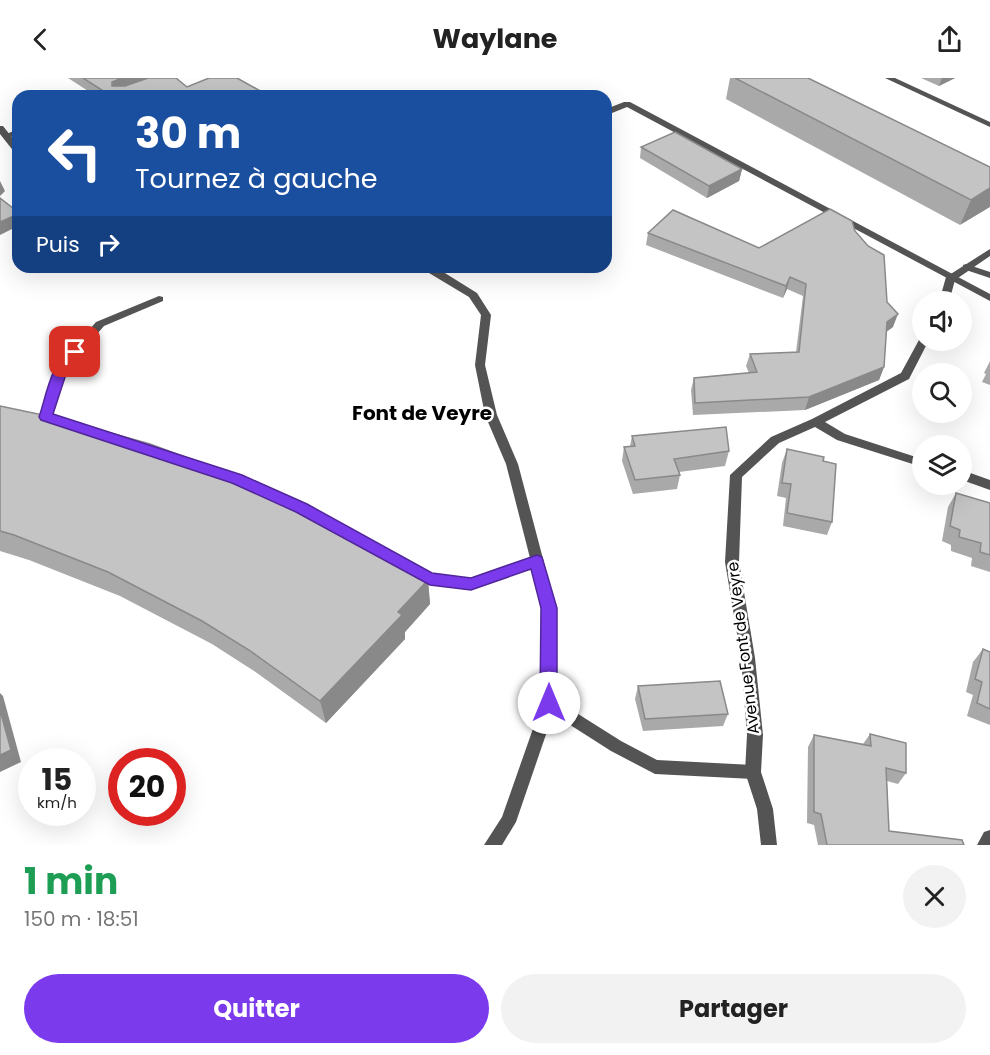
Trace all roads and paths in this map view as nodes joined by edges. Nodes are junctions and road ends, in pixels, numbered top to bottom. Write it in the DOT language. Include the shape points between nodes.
graph roads {
  1 [pos="889,78"];
  2 [pos="612,110"];
  3 [pos="990,125"];
  4 [pos="0,128"];
  5 [pos="12,134"];
  6 [pos="6,136"];
  7 [pos="12,144"];
  8 [pos="990,252"];
  9 [pos="966,267"];
  10 [pos="439,273"];
  11 [pos="990,275"];
  12 [pos="950,279"];
  13 [pos="947,291"];
  14 [pos="990,298"];
  15 [pos="159,300"];
  16 [pos="918,351"];
  17 [pos="816,422"];
  18 [pos="74,427"];
  19 [pos="912,460"];
  20 [pos="205,467"];
  21 [pos="972,479"];
  22 [pos="990,484"];
  23 [pos="291,503"];
  24 [pos="372,547"];
  25 [pos="537,561"];
  26 [pos="549,703"];
  27 [pos="753,772"];
  28 [pos="990,838"];
  29 [pos="492,845"];
  30 [pos="769,845"];
  31 [pos="985,845"];
  1 -- 3 [label="street"];
  2 -- 12 [label="street" via="627,104"];
  4 -- 6 [label="street"];
  5 -- 6 [label="street"];
  6 -- 7 [label="street"];
  8 -- 9 [label="street"];
  9 -- 11 [label="street"];
  9 -- 12 [label="street"];
  10 -- 25 [label="street" via="473,295 486,315 480,365 491,415 512,464"];
  12 -- 13 [label="street"];
  12 -- 14 [label="street"];
  15 -- 18 [label="street" via="100,324 62,367 46,417"];
  16 -- 17 [label="street, Avenue Font de Veyre" via="905,376"];
  17 -- 19 [label="street" via="841,437"];
  17 -- 27 [label="street, Avenue Font de Veyre" via="775,440 736,475 732,562 748,658"];
  20 -- 23 [label="street"];
  21 -- 22 [label="street"];
  24 -- 25 [label="street" via="430,579 471,584"];
  25 -- 26 [label="street" via="549,608"];
  26 -- 27 [label="street" via="655,767"];
  26 -- 29 [label="street" via="508,822"];
  27 -- 30 [label="street, Avenue Font de Veyre" via="765,809"];
  28 -- 31 [label="street"];
}
